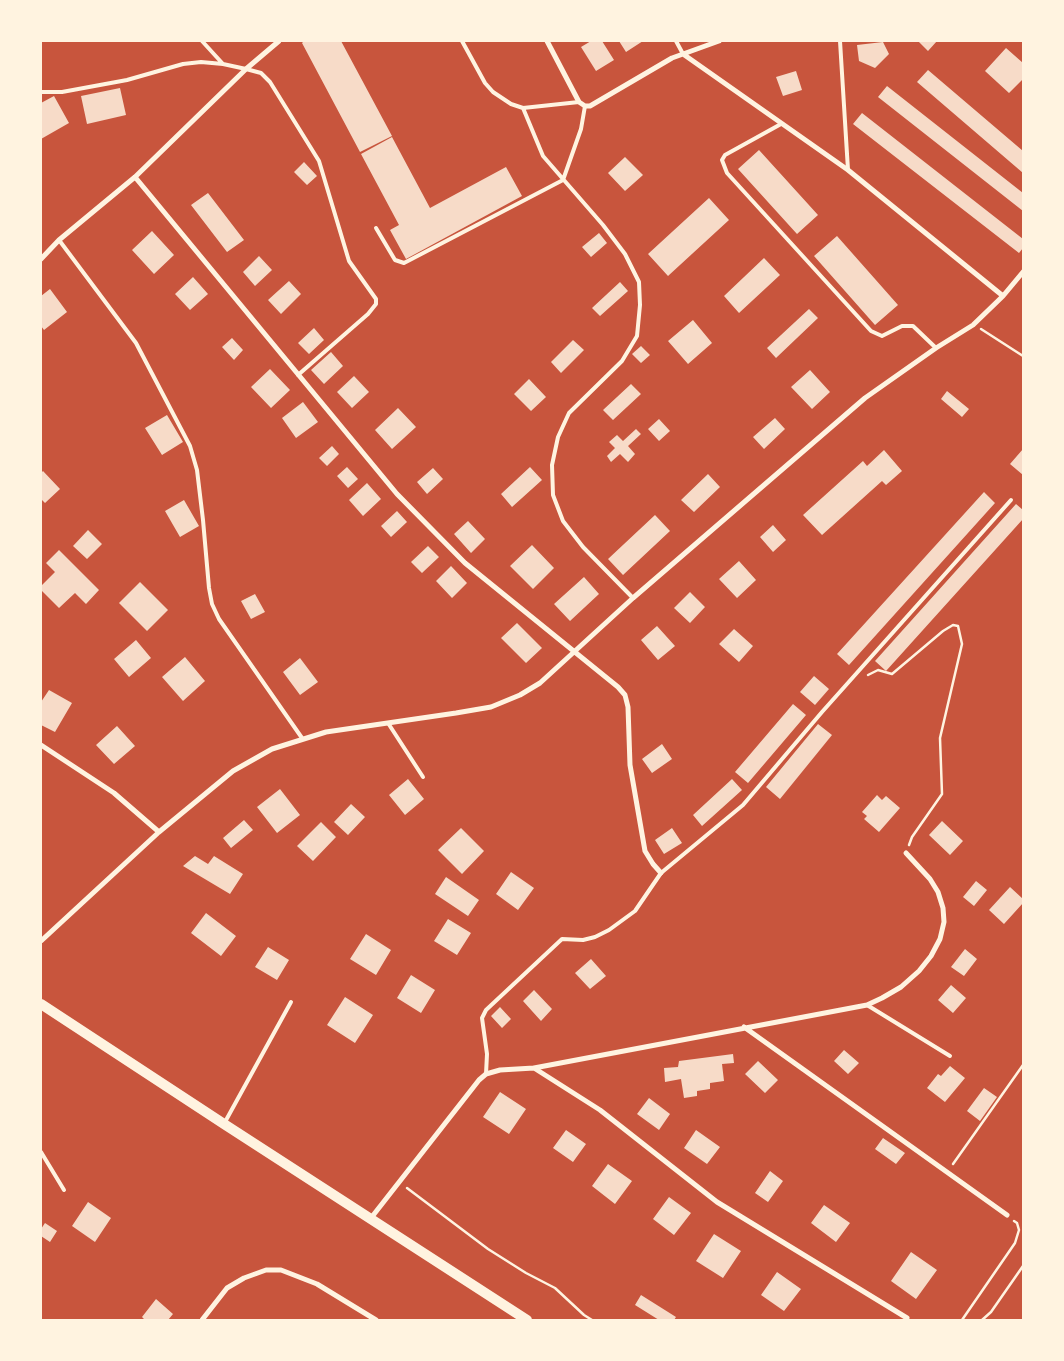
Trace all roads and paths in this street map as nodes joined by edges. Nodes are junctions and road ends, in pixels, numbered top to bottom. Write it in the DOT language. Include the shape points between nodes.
graph roads {
  1 [pos="202,41"];
  2 [pos="279,41"];
  3 [pos="462,41"];
  4 [pos="547,41"];
  5 [pos="676,41"];
  6 [pos="719,41"];
  7 [pos="840,41"];
  8 [pos="683,54"];
  9 [pos="223,64"];
  10 [pos="246,69"];
  11 [pos="41,92"];
  12 [pos="579,102"];
  13 [pos="585,106"];
  14 [pos="523,108"];
  15 [pos="781,124"];
  16 [pos="848,170"];
  17 [pos="135,177"];
  18 [pos="563,180"];
  19 [pos="376,228"];
  20 [pos="59,240"];
  21 [pos="41,259"];
  22 [pos="1023,272"];
  23 [pos="1003,296"];
  24 [pos="973,325"];
  25 [pos="936,348"];
  26 [pos="1023,356"];
  27 [pos="298,375"];
  28 [pos="1011,500"];
  29 [pos="633,598"];
  30 [pos="575,653"];
  31 [pos="867,676"];
  32 [pos="388,723"];
  33 [pos="302,738"];
  34 [pos="41,745"];
  35 [pos="423,777"];
  36 [pos="159,832"];
  37 [pos="906,853"];
  38 [pos="661,873"];
  39 [pos="41,941"];
  40 [pos="292,1002"];
  41 [pos="41,1004"];
  42 [pos="868,1005"];
  43 [pos="744,1028"];
  44 [pos="950,1056"];
  45 [pos="1023,1066"];
  46 [pos="534,1068"];
  47 [pos="486,1074"];
  48 [pos="224,1124"];
  49 [pos="41,1152"];
  50 [pos="947,1172"];
  51 [pos="399,1182"];
  52 [pos="64,1190"];
  53 [pos="1007,1215"];
  54 [pos="370,1219"];
  55 [pos="1017,1223"];
  56 [pos="1023,1229"];
  57 [pos="1023,1266"];
  58 [pos="907,1318"];
  59 [pos="524,1319"];
  60 [pos="202,1320"];
  61 [pos="376,1320"];
  62 [pos="592,1320"];
  63 [pos="962,1320"];
  64 [pos="982,1320"];
  1 -- 9 [label="lane"];
  2 -- 10 [label="street"];
  3 -- 14 [label="lane" via="489,87 503,99"];
  4 -- 12 [label="street"];
  5 -- 8 [label="lane"];
  6 -- 8 [label="street"];
  7 -- 16 [label="lane"];
  8 -- 13 [label="street"];
  8 -- 15 [label="street"];
  9 -- 10 [label="lane"];
  9 -- 11 [label="lane" via="183,64 127,80 62,92"];
  10 -- 17 [label="street"];
  10 -- 27 [label="lane" via="261,73 270,82 319,161 349,261 376,299 373,309"];
  12 -- 13 [label="street"];
  12 -- 14 [label="lane"];
  13 -- 18 [label="lane" via="581,129"];
  14 -- 18 [label="lane" via="543,156"];
  15 -- 16 [label="street"];
  15 -- 25 [label="lane" via="725,155 722,160 724,168 871,331 882,336 902,326 913,326"];
  16 -- 23 [label="street"];
  17 -- 20 [label="street"];
  17 -- 27 [label="street"];
  18 -- 19 [label="lane" via="404,263 395,260"];
  18 -- 29 [label="lane" via="625,254 639,282 640,305 637,336 622,361 569,413 558,438 552,465 553,495 563,521"];
  20 -- 21 [label="street"];
  20 -- 33 [label="lane" via="136,343 190,446 197,470 212,604 219,619"];
  22 -- 23 [label="street"];
  23 -- 24 [label="street"];
  24 -- 25 [label="street"];
  24 -- 26 [label="path"];
  25 -- 29 [label="street" via="865,398"];
  27 -- 30 [label="street" via="397,494 465,563"];
  28 -- 38 [label="lane" via="743,805"];
  29 -- 30 [label="street"];
  30 -- 32 [label="street" via="540,683 491,707"];
  30 -- 38 [label="street" via="618,687 624,696 628,707 630,765 644,850"];
  31 -- 37 [label="path" via="878,670 892,674 943,631 953,625 958,626 962,644 940,738 942,794 912,837"];
  32 -- 33 [label="street"];
  32 -- 35 [label="lane"];
  33 -- 36 [label="street" via="272,749 233,771"];
  34 -- 36 [label="street" via="114,793"];
  36 -- 39 [label="street"];
  37 -- 42 [label="street" via="938,892 944,922 940,939 919,971 901,987"];
  38 -- 47 [label="lane" via="625,920 595,937 562,939 486,1010 482,1018"];
  40 -- 48 [label="lane"];
  41 -- 48 [label="main road"];
  42 -- 43 [label="street"];
  42 -- 44 [label="lane"];
  43 -- 46 [label="street"];
  43 -- 50 [label="street"];
  45 -- 50 [label="path"];
  46 -- 47 [label="street"];
  46 -- 58 [label="street" via="600,1110 717,1202"];
  47 -- 51 [label="street" via="466,1094"];
  48 -- 54 [label="main road"];
  49 -- 52 [label="lane"];
  50 -- 53 [label="street"];
  51 -- 54 [label="street"];
  51 -- 62 [label="path" via="488,1249 555,1288"];
  53 -- 55 [label="path"];
  54 -- 59 [label="main road"];
  55 -- 56 [label="path"];
  55 -- 63 [label="path" via="1018,1238"];
  57 -- 64 [label="path"];
  60 -- 61 [label="street" via="226,1288 253,1273 266,1270 281,1270 317,1284"];
}
